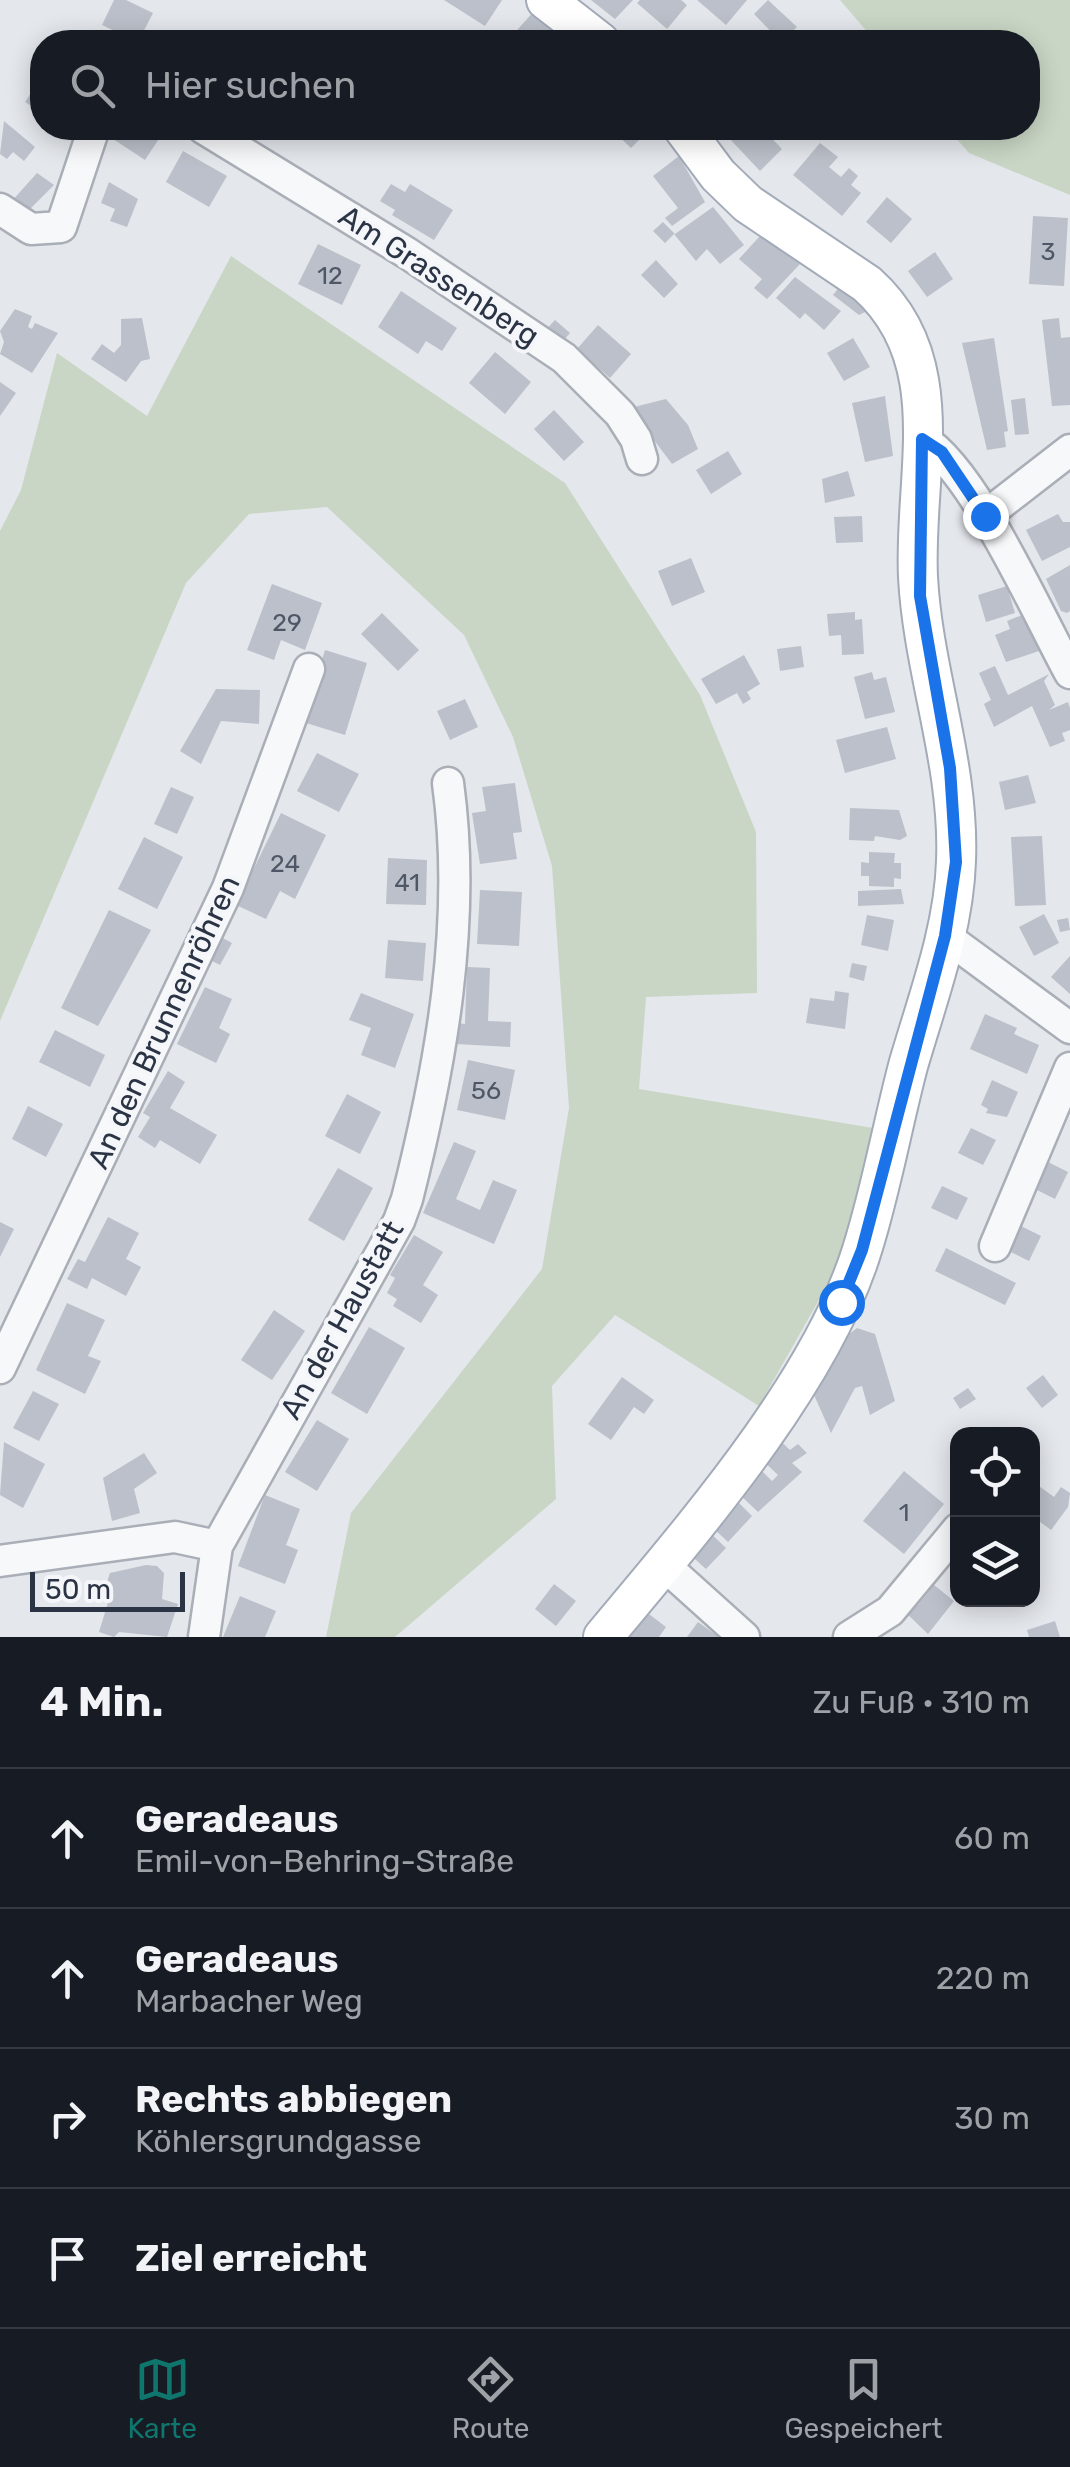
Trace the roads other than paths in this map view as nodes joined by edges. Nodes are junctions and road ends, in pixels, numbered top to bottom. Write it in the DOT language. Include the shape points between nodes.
graph roads {
  1 [pos="546,0"];
  2 [pos="585,30"];
  3 [pos="90,140"];
  4 [pos="223,140"];
  5 [pos="693,140"];
  6 [pos="0,209"];
  7 [pos="922,439"];
  8 [pos="1070,450"];
  9 [pos="642,459"];
  10 [pos="985,516"];
  11 [pos="309,669"];
  12 [pos="1070,674"];
  13 [pos="448,783"];
  14 [pos="945,936"];
  15 [pos="1070,1028"];
  16 [pos="1070,1068"];
  17 [pos="995,1246"];
  18 [pos="0,1368"];
  19 [pos="950,1539"];
  20 [pos="218,1546"];
  21 [pos="0,1561"];
  22 [pos="664,1564"];
  23 [pos="204,1637"];
  24 [pos="603,1637"];
  25 [pos="744,1637"];
  26 [pos="849,1637"];
  1 -- 2 [label="main road"];
  3 -- 6 [label="street" via="60,227 31,229"];
  4 -- 9 [label="street, Am Grassenberg" via="564,358 620,414"];
  5 -- 7 [label="main road" via="736,194 868,284 900,320 922,379"];
  7 -- 10 [label="street" via="942,452"];
  7 -- 14 [label="main road" via="920,596 955,830"];
  8 -- 10 [label="street"];
  10 -- 12 [label="street"];
  11 -- 18 [label="street, An den Brunnenröhren" via="228,888"];
  13 -- 20 [label="street, An der Haustatt" via="455,834 444,1028 407,1199"];
  14 -- 15 [label="street"];
  14 -- 22 [label="main road" via="862,1250 816,1356"];
  16 -- 17 [label="street"];
  19 -- 26 [label="street" via="890,1610"];
  20 -- 21 [label="street" via="175,1537"];
  20 -- 23 [label="street, An der Haustatt"];
  22 -- 24 [label="main road"];
  22 -- 25 [label="street"];
}
